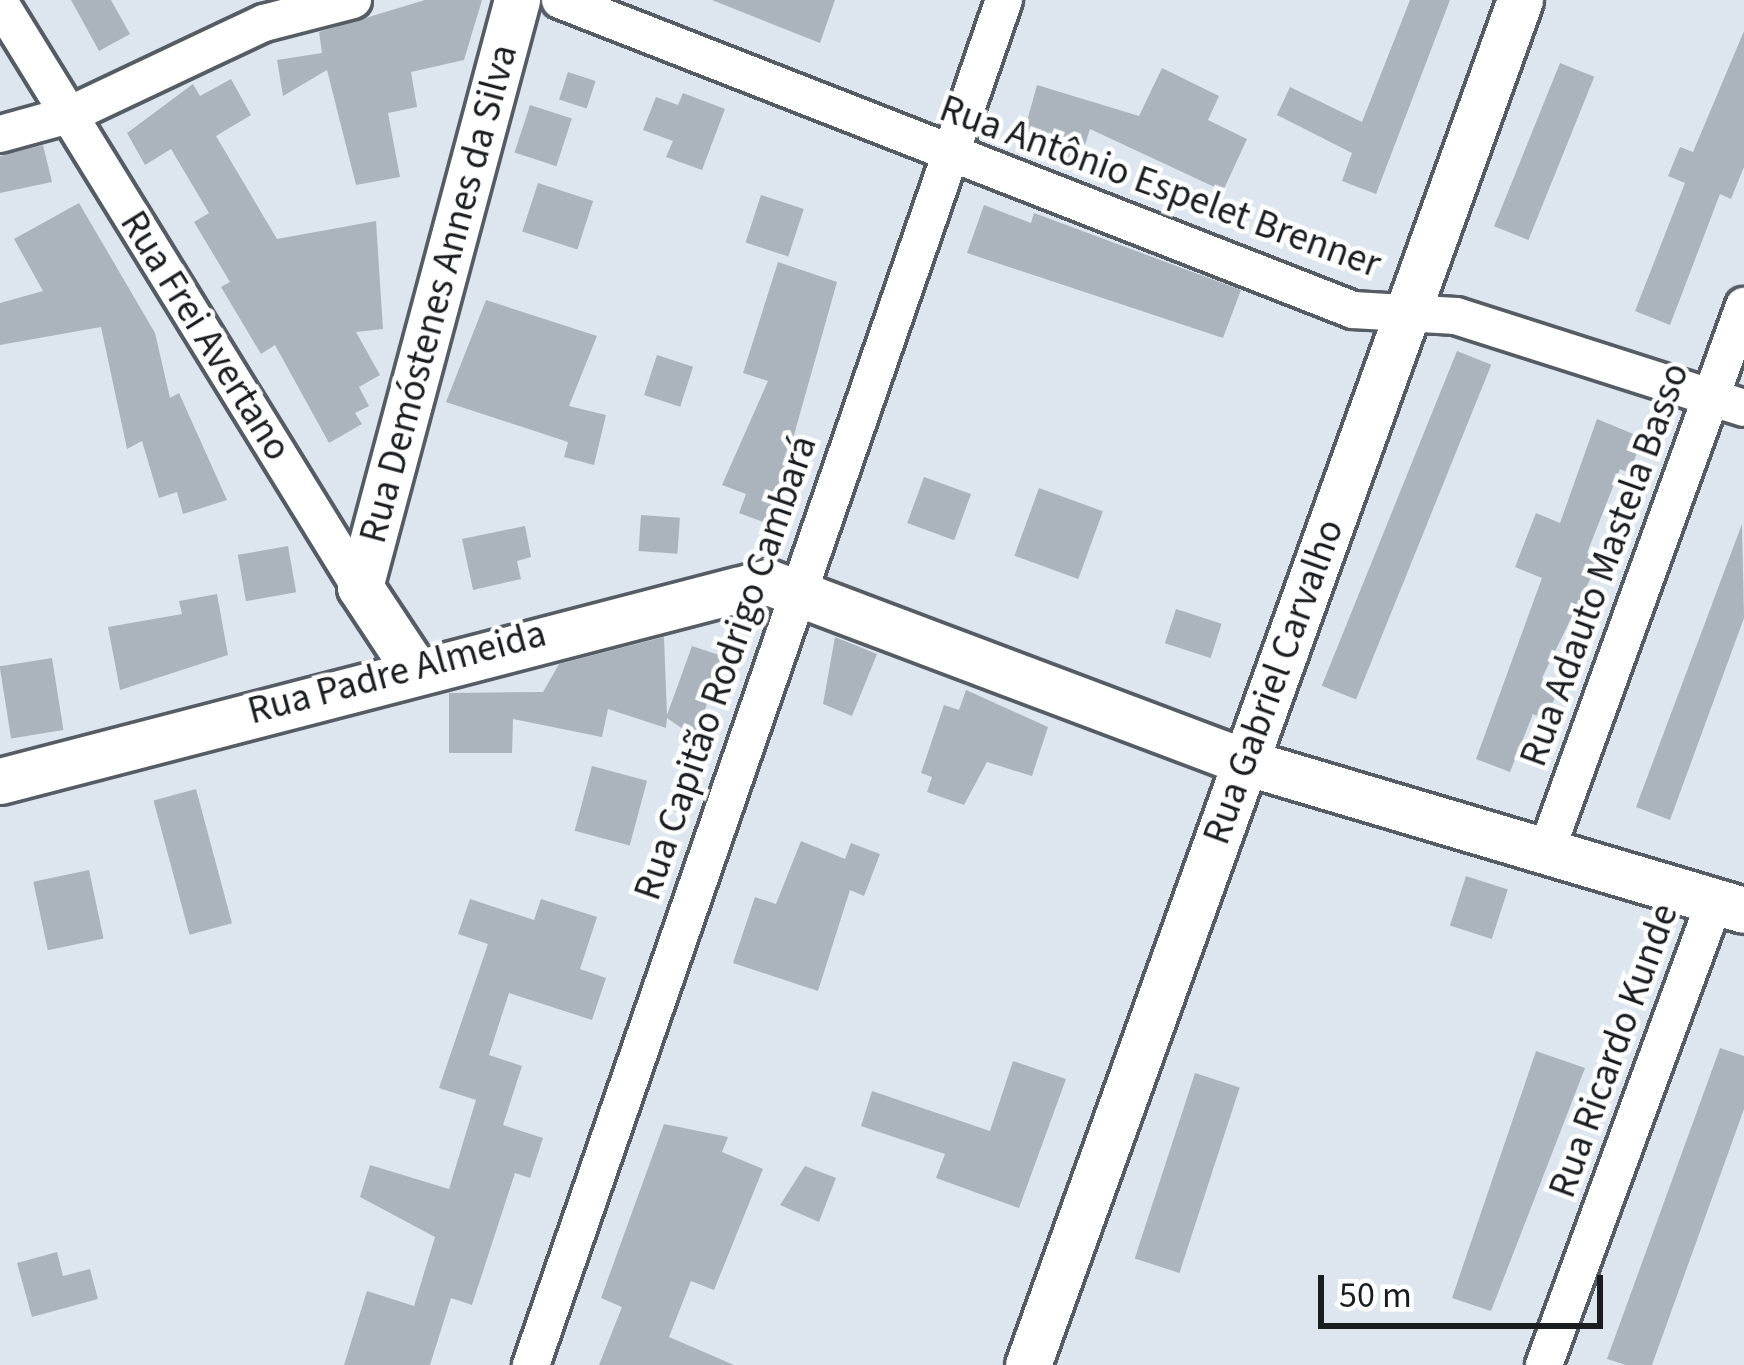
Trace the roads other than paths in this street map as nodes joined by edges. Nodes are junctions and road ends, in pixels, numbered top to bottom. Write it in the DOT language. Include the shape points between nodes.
graph roads {
  1 [pos="353,0"];
  2 [pos="517,0"];
  3 [pos="560,0"];
  4 [pos="1004,0"];
  5 [pos="1520,0"];
  6 [pos="0,4"];
  7 [pos="69,115"];
  8 [pos="0,134"];
  9 [pos="947,155"];
  10 [pos="1744,306"];
  11 [pos="1407,314"];
  12 [pos="1727,402"];
  13 [pos="360,587"];
  14 [pos="796,590"];
  15 [pos="413,668"];
  16 [pos="1245,762"];
  17 [pos="0,781"];
  18 [pos="1546,852"];
  19 [pos="1729,906"];
  20 [pos="531,1365"];
  21 [pos="1028,1365"];
  22 [pos="1544,1365"];
  1 -- 7 [label="street" via="264,23"];
  2 -- 13 [label="street, Rua Demóstenes Annes da Silva"];
  3 -- 9 [label="street, Rua Antônio Espelet Brenner"];
  4 -- 9 [label="street, Rua Capitão Rodrigo Cambará"];
  5 -- 11 [label="street, Rua Gabriel Carvalho"];
  6 -- 7 [label="street, Rua Frei Avertano"];
  7 -- 8 [label="street"];
  7 -- 13 [label="street, Rua Frei Avertano"];
  9 -- 11 [label="street, Rua Antônio Espelet Brenner" via="1353,310"];
  9 -- 14 [label="street, Rua Capitão Rodrigo Cambará"];
  10 -- 12 [label="street, Rua Adauto Mastela Basso"];
  11 -- 12 [label="street, Rua Antônio Espelet Brenner" via="1456,316"];
  11 -- 16 [label="street, Rua Gabriel Carvalho"];
  12 -- 18 [label="street, Rua Adauto Mastela Basso"];
  13 -- 15 [label="street, Rua Frei Avertano"];
  14 -- 15 [label="street, Rua Padre Almeida" via="742,583"];
  14 -- 16 [label="street, Rua Padre Almeida"];
  14 -- 20 [label="street, Rua Capitão Rodrigo Cambará"];
  15 -- 17 [label="street, Rua Padre Almeida"];
  16 -- 18 [label="street, Rua Padre Almeida"];
  16 -- 21 [label="street, Rua Gabriel Carvalho"];
  18 -- 19 [label="street, Rua Padre Almeida"];
  19 -- 22 [label="street, Rua Ricardo Kunde"];
}
